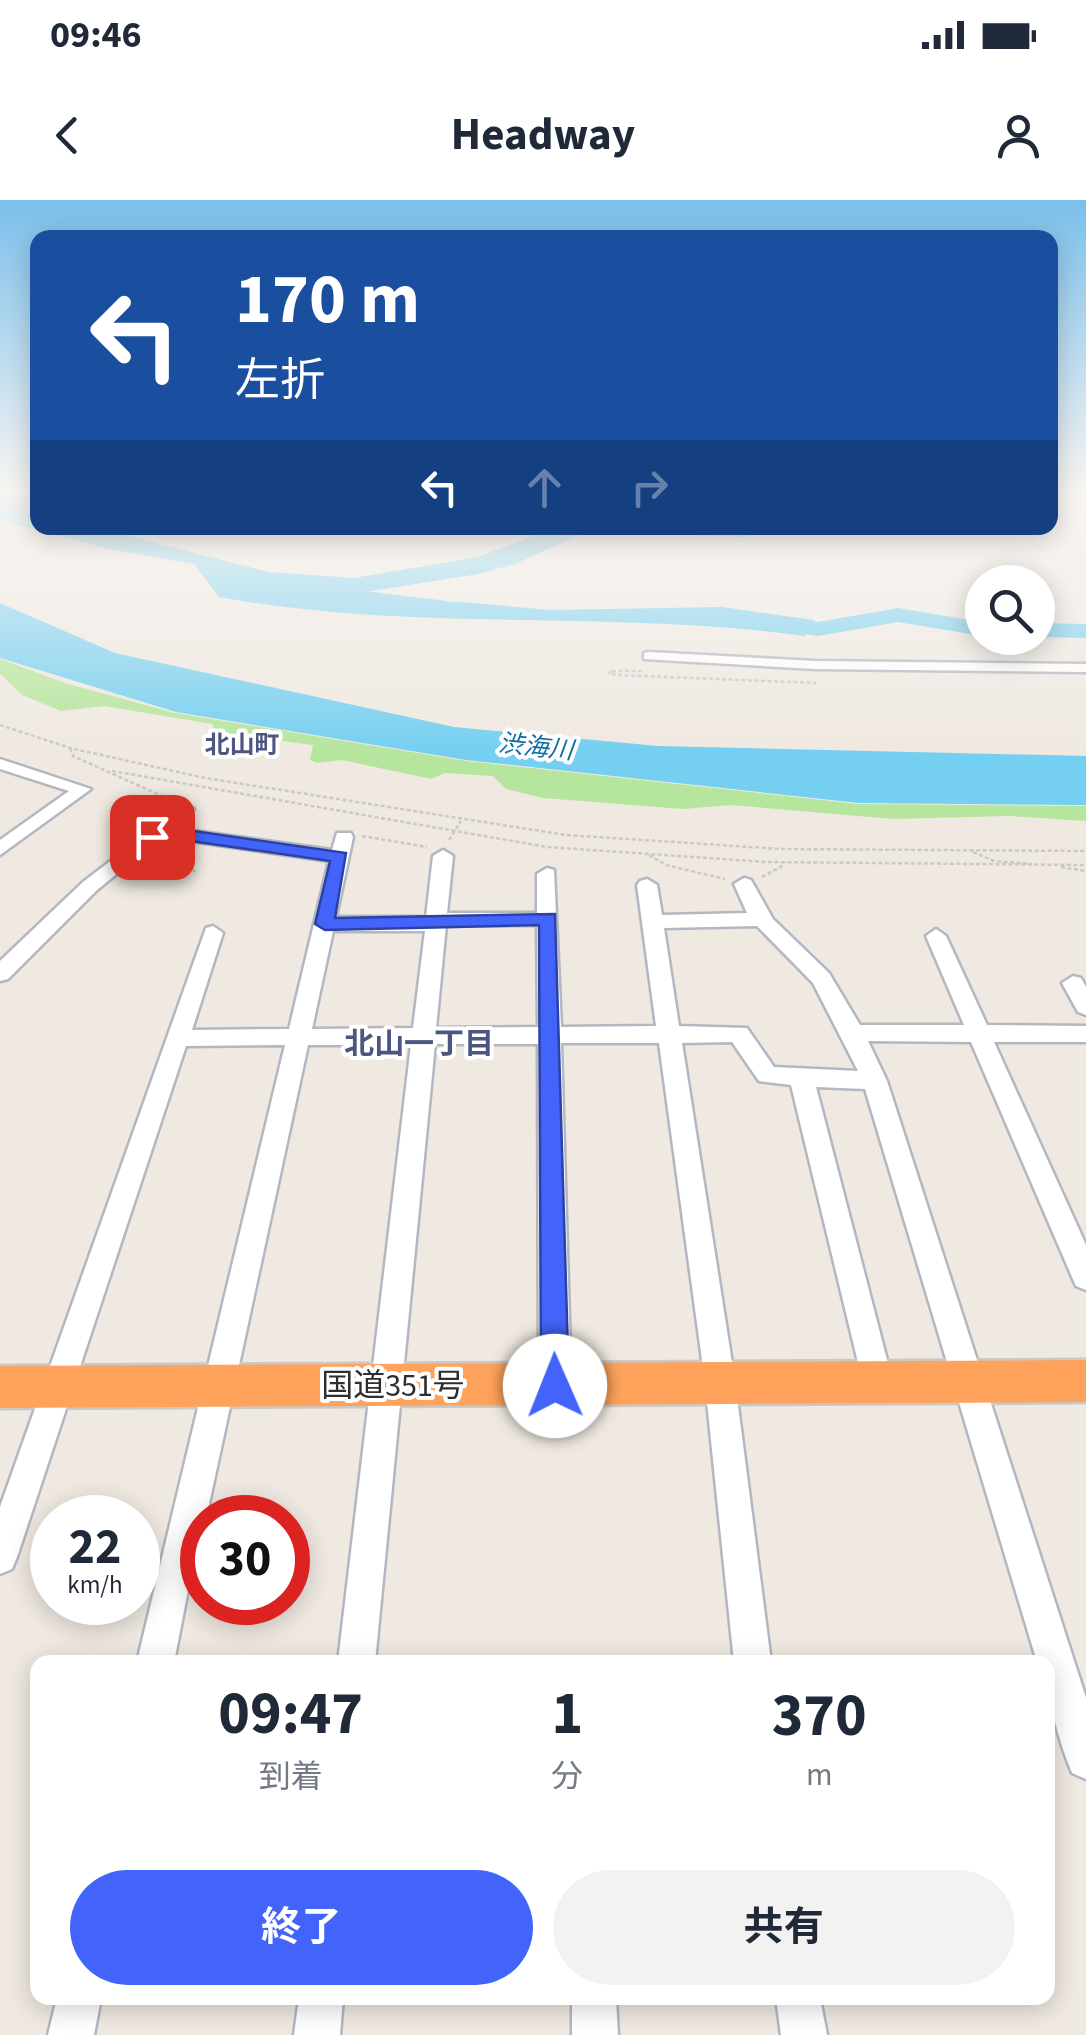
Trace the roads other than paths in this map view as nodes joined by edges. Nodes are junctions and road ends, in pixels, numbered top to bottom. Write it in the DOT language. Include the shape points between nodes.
graph roads {
  1 [pos="648,656"];
  2 [pos="1086,668"];
  3 [pos="0,764"];
  4 [pos="185,809"];
  5 [pos="154,835"];
  6 [pos="447,846"];
  7 [pos="0,849"];
  8 [pos="547,874"];
  9 [pos="744,884"];
  10 [pos="648,885"];
  11 [pos="548,918"];
  12 [pos="762,920"];
  13 [pos="438,921"];
  14 [pos="654,922"];
  15 [pos="325,924"];
  16 [pos="213,933"];
  17 [pos="936,936"];
  18 [pos="0,974"];
  19 [pos="1073,983"];
  20 [pos="1086,1007"];
  21 [pos="670,1033"];
  22 [pos="851,1033"];
  23 [pos="551,1034"];
  24 [pos="978,1034"];
  25 [pos="1086,1034"];
  26 [pos="300,1037"];
  27 [pos="423,1037"];
  28 [pos="178,1038"];
  29 [pos="800,1077"];
  30 [pos="876,1080"];
  31 [pos="1086,1277"];
  32 [pos="1086,1381"];
  33 [pos="720,1382"];
  34 [pos="967,1382"];
  35 [pos="878,1383"];
  36 [pos="220,1386"];
  37 [pos="387,1386"];
  38 [pos="555,1386"];
  39 [pos="61,1387"];
  40 [pos="0,1388"];
  41 [pos="0,1556"];
  42 [pos="158,1655"];
  43 [pos="358,1655"];
  44 [pos="752,1655"];
  45 [pos="1053,1655"];
  46 [pos="1055,1661"];
  47 [pos="1086,1759"];
  48 [pos="78,2005"];
  49 [pos="321,2005"];
  50 [pos="594,2005"];
  51 [pos="799,2005"];
  52 [pos="71,2035"];
  53 [pos="317,2035"];
  54 [pos="595,2035"];
  55 [pos="804,2035"];
  1 -- 2 [label="street"];
  3 -- 7 [label="street" via="82,788"];
  4 -- 5 [label="street"];
  5 -- 15 [label="street" via="342,847"];
  5 -- 18 [label="street" via="90,886"];
  6 -- 13 [label="street"];
  8 -- 11 [label="street"];
  9 -- 12 [label="street"];
  10 -- 14 [label="street"];
  11 -- 13 [label="street"];
  11 -- 23 [label="street"];
  12 -- 14 [label="street"];
  12 -- 22 [label="street" via="815,970"];
  13 -- 15 [label="street"];
  13 -- 27 [label="street"];
  14 -- 21 [label="street"];
  15 -- 26 [label="street"];
  16 -- 28 [label="street"];
  17 -- 24 [label="street"];
  19 -- 20 [label="street"];
  21 -- 23 [label="street"];
  21 -- 29 [label="street" via="739,1034 767,1075"];
  21 -- 33 [label="street"];
  22 -- 24 [label="street"];
  22 -- 30 [label="street"];
  23 -- 27 [label="street"];
  23 -- 38 [label="street"];
  24 -- 25 [label="street"];
  24 -- 31 [label="street"];
  26 -- 27 [label="street"];
  26 -- 28 [label="street"];
  26 -- 36 [label="street"];
  27 -- 37 [label="street"];
  28 -- 39 [label="street"];
  29 -- 30 [label="street"];
  29 -- 35 [label="street"];
  30 -- 34 [label="street"];
  32 -- 34 [label="highway, 国道351号"];
  33 -- 35 [label="highway, 国道351号"];
  33 -- 38 [label="highway, 国道351号"];
  33 -- 44 [label="street"];
  34 -- 35 [label="highway, 国道351号"];
  34 -- 45 [label="street"];
  36 -- 37 [label="highway, 国道351号"];
  36 -- 39 [label="highway, 国道351号"];
  36 -- 42 [label="street"];
  37 -- 38 [label="highway, 国道351号"];
  37 -- 43 [label="street"];
  39 -- 40 [label="highway, 国道351号"];
  39 -- 41 [label="street"];
  46 -- 47 [label="street"];
  48 -- 52 [label="street"];
  49 -- 53 [label="street"];
  50 -- 54 [label="street"];
  51 -- 55 [label="street"];
}
